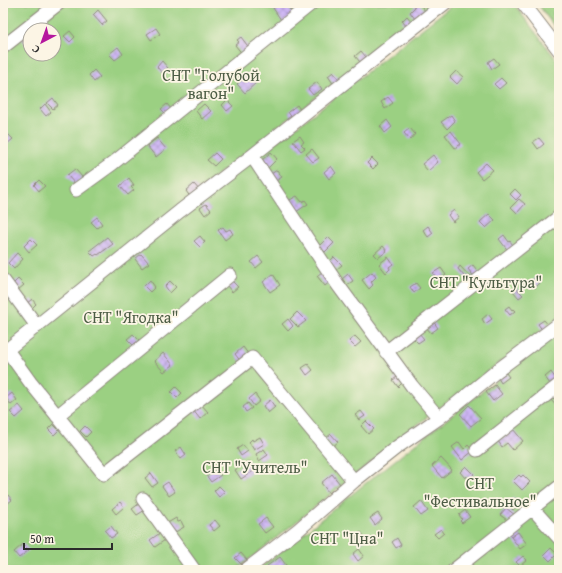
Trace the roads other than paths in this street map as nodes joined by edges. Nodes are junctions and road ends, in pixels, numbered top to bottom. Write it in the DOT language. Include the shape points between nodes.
graph roads {
  1 [pos="59,3"];
  2 [pos="312,3"];
  3 [pos="445,3"];
  4 [pos="523,3"];
  5 [pos="3,47"];
  6 [pos="559,50"];
  7 [pos="252,156"];
  8 [pos="76,190"];
  9 [pos="559,217"];
  10 [pos="230,275"];
  11 [pos="3,280"];
  12 [pos="559,324"];
  13 [pos="37,326"];
  14 [pos="5,352"];
  15 [pos="386,352"];
  16 [pos="559,385"];
  17 [pos="57,416"];
  18 [pos="439,418"];
  19 [pos="477,450"];
  20 [pos="354,481"];
  21 [pos="559,487"];
  22 [pos="142,499"];
  23 [pos="532,508"];
  24 [pos="559,538"];
  25 [pos="254,567"];
  26 [pos="194,570"];
  27 [pos="454,570"];
  1 -- 5 [label="street"];
  2 -- 8 [label="street"];
  3 -- 7 [label="street"];
  4 -- 6 [label="street"];
  7 -- 13 [label="street"];
  7 -- 15 [label="street"];
  9 -- 15 [label="street"];
  10 -- 17 [label="street"];
  11 -- 13 [label="street"];
  12 -- 18 [label="street"];
  13 -- 14 [label="street"];
  14 -- 17 [label="street"];
  15 -- 18 [label="street"];
  16 -- 19 [label="street"];
  17 -- 20 [label="street" via="104,474 252,358"];
  18 -- 20 [label="street"];
  20 -- 25 [label="street"];
  21 -- 23 [label="street"];
  22 -- 26 [label="street"];
  23 -- 24 [label="street"];
  23 -- 27 [label="street"];
}
